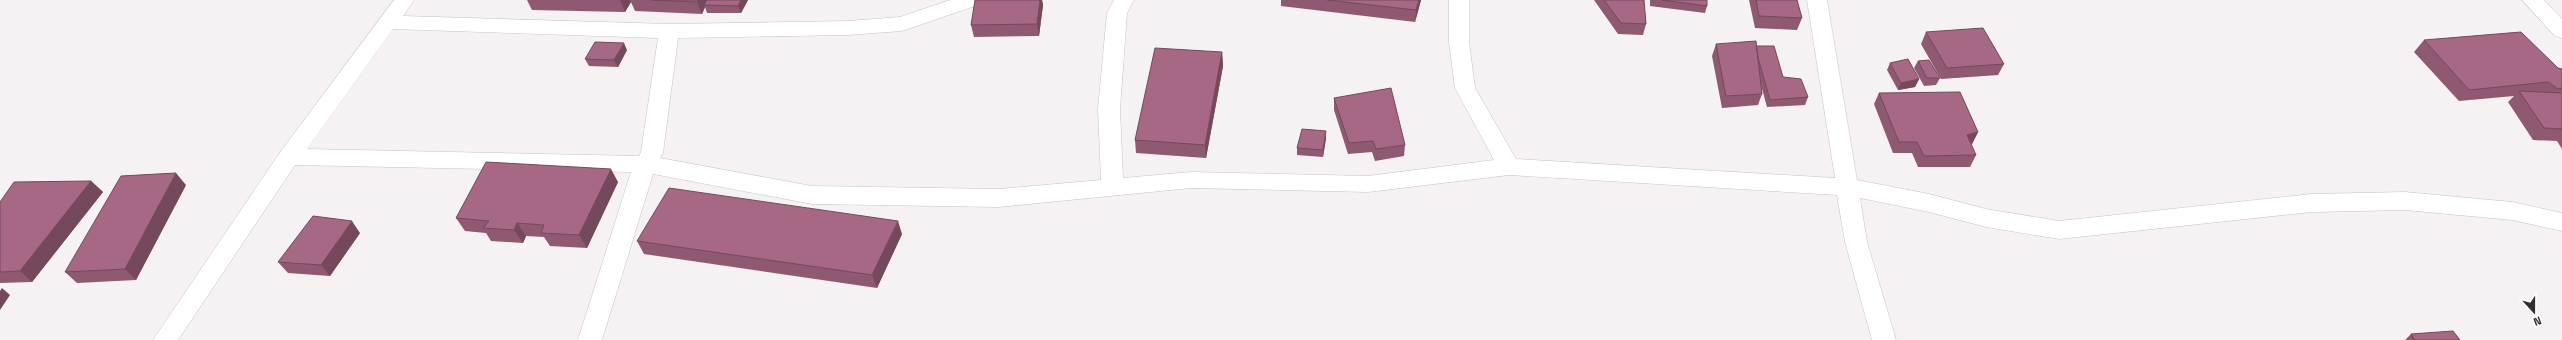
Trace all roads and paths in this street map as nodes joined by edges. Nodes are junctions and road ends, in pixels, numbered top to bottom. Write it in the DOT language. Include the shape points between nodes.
graph roads {
  1 [pos="404,0"];
  2 [pos="971,0"];
  3 [pos="1124,0"];
  4 [pos="1459,0"];
  5 [pos="1817,0"];
  6 [pos="2532,0"];
  7 [pos="387,22"];
  8 [pos="2562,31"];
  9 [pos="669,32"];
  10 [pos="289,157"];
  11 [pos="645,164"];
  12 [pos="1510,167"];
  13 [pos="1112,187"];
  14 [pos="1849,187"];
  15 [pos="2562,222"];
  16 [pos="165,340"];
  17 [pos="590,340"];
  18 [pos="1884,340"];
  1 -- 7 [label="street"];
  2 -- 9 [label="street" via="902,24 848,28"];
  3 -- 13 [label="street" via="1117,13 1109,109"];
  4 -- 12 [label="street" via="1459,42 1465,88"];
  5 -- 14 [label="street"];
  6 -- 8 [label="street"];
  7 -- 9 [label="street"];
  7 -- 10 [label="street"];
  9 -- 11 [label="street" via="652,153"];
  10 -- 11 [label="street"];
  10 -- 16 [label="street"];
  11 -- 13 [label="street" via="812,195 999,198"];
  11 -- 17 [label="street"];
  12 -- 13 [label="street" via="1368,184 1191,180"];
  12 -- 14 [label="street"];
  14 -- 15 [label="street" via="1929,203 1986,218 2059,230 2312,203 2389,202 2512,211"];
  14 -- 18 [label="street" via="1856,242"];
}
